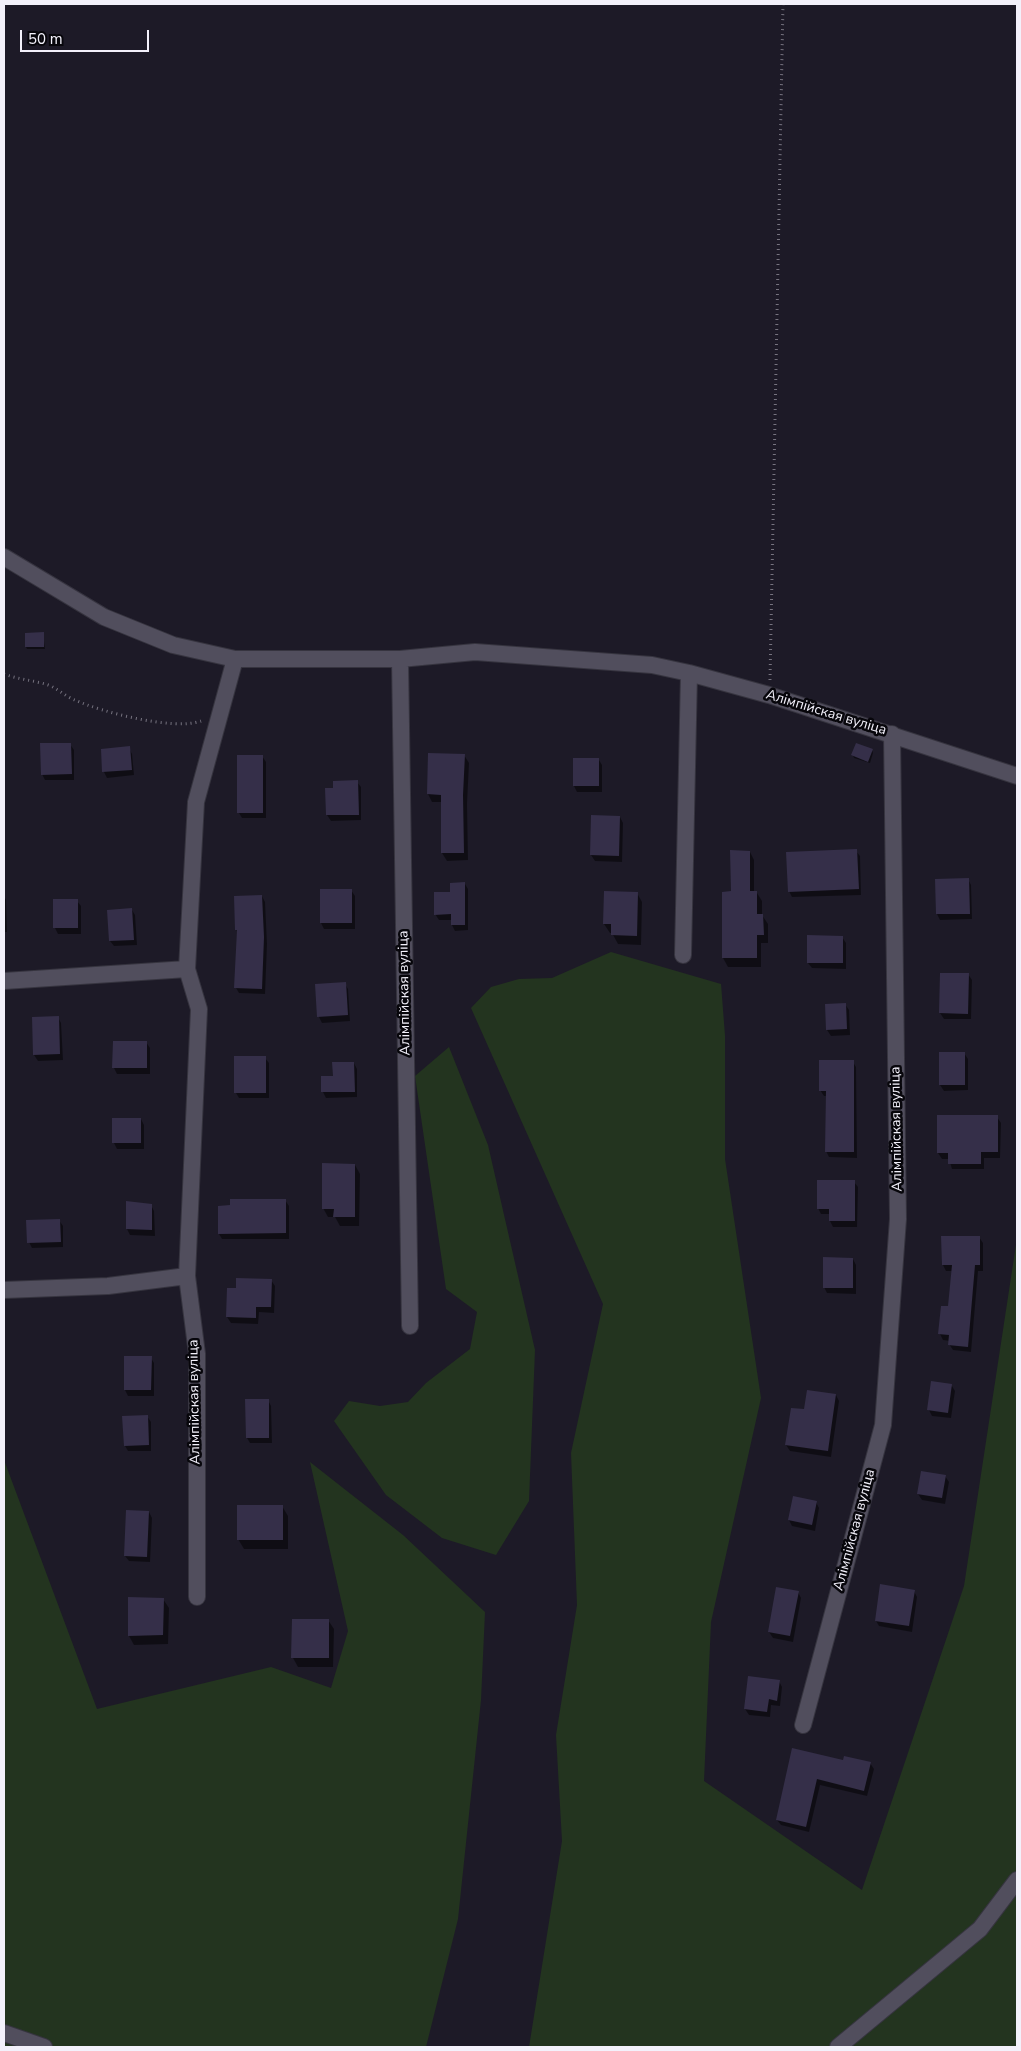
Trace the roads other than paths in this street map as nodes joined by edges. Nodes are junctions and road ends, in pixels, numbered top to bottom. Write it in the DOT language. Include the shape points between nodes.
graph roads {
  1 [pos="4,557"];
  2 [pos="235,659"];
  3 [pos="400,659"];
  4 [pos="689,673"];
  5 [pos="892,734"];
  6 [pos="1017,776"];
  7 [pos="683,955"];
  8 [pos="187,969"];
  9 [pos="4,981"];
  10 [pos="187,1276"];
  11 [pos="4,1290"];
  12 [pos="410,1326"];
  13 [pos="197,1597"];
  14 [pos="803,1725"];
  15 [pos="1017,1880"];
  16 [pos="4,2035"];
  17 [pos="44,2047"];
  18 [pos="838,2047"];
  1 -- 2 [label="street" via="104,618 173,645"];
  2 -- 3 [label="street, Алімпійская вуліца"];
  2 -- 8 [label="street, Алімпійская вуліца" via="196,802"];
  3 -- 4 [label="street, Алімпійская вуліца" via="475,652 652,665"];
  3 -- 12 [label="street, Алімпійская вуліца"];
  4 -- 5 [label="street, Алімпійская вуліца"];
  4 -- 7 [label="street"];
  5 -- 6 [label="street"];
  5 -- 14 [label="street, Алімпійская вуліца" via="898,1218 884,1425"];
  8 -- 9 [label="street"];
  8 -- 10 [label="street, Алімпійская вуліца" via="199,1009"];
  10 -- 11 [label="street" via="108,1286"];
  10 -- 13 [label="street, Алімпійская вуліца" via="197,1354"];
  15 -- 18 [label="street" via="980,1929"];
  16 -- 17 [label="street"];
}
